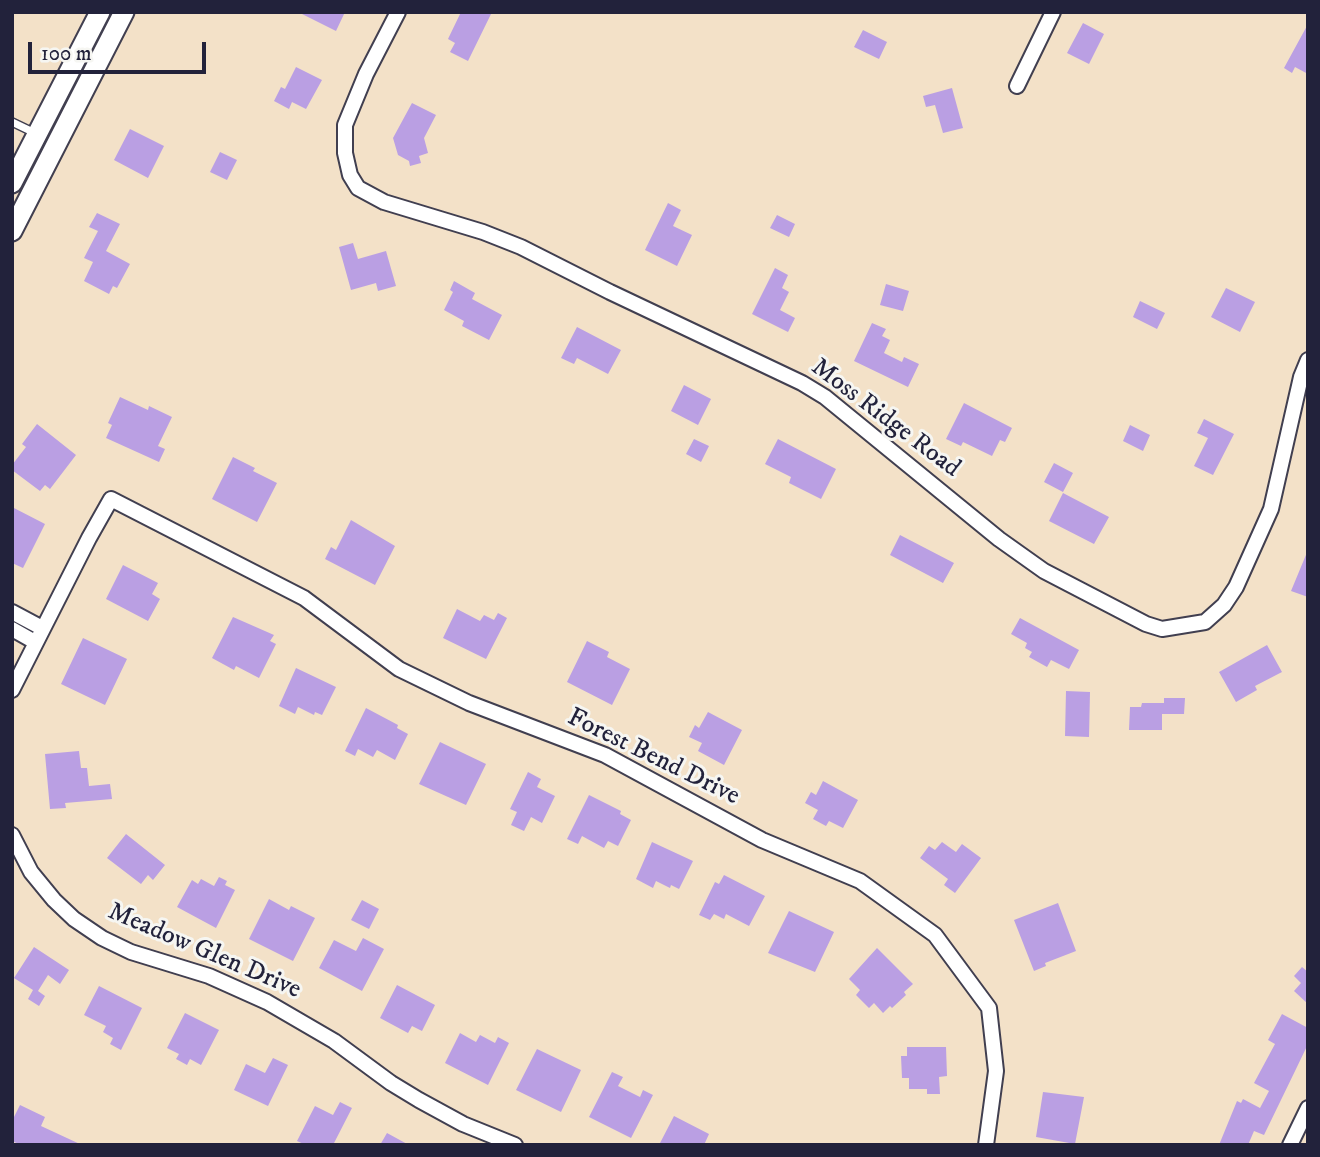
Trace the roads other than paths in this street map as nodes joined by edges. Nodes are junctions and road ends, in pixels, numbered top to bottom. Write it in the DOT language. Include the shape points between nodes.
graph roads {
  1 [pos="100,12"];
  2 [pos="124,12"];
  3 [pos="398,12"];
  4 [pos="1053,12"];
  5 [pos="1017,86"];
  6 [pos="12,122"];
  7 [pos="37,135"];
  8 [pos="12,183"];
  9 [pos="12,231"];
  10 [pos="1308,360"];
  11 [pos="12,612"];
  12 [pos="12,629"];
  13 [pos="39,635"];
  14 [pos="12,690"];
  15 [pos="12,835"];
  16 [pos="1308,1108"];
  17 [pos="515,1145"];
  18 [pos="986,1145"];
  19 [pos="1290,1145"];
  1 -- 7 [label="main road"];
  2 -- 9 [label="main road"];
  3 -- 10 [label="street, Moss Ridge Road" via="345,125 345,153 358,188 384,202 521,247 802,383 1022,555 1146,624 1162,629 1205,622 1236,587 1270,509"];
  4 -- 5 [label="street"];
  6 -- 7 [label="lane"];
  7 -- 8 [label="main road"];
  11 -- 13 [label="street"];
  12 -- 13 [label="street"];
  13 -- 14 [label="street"];
  13 -- 18 [label="street, Forest Bend Drive" via="111,499 304,598 399,669 469,703 605,755 762,839 860,881 935,935 989,1008 996,1071"];
  15 -- 17 [label="street, Meadow Glen Drive" via="31,872 54,900 102,938 267,1002 334,1041 419,1100"];
  16 -- 19 [label="street"];
}
